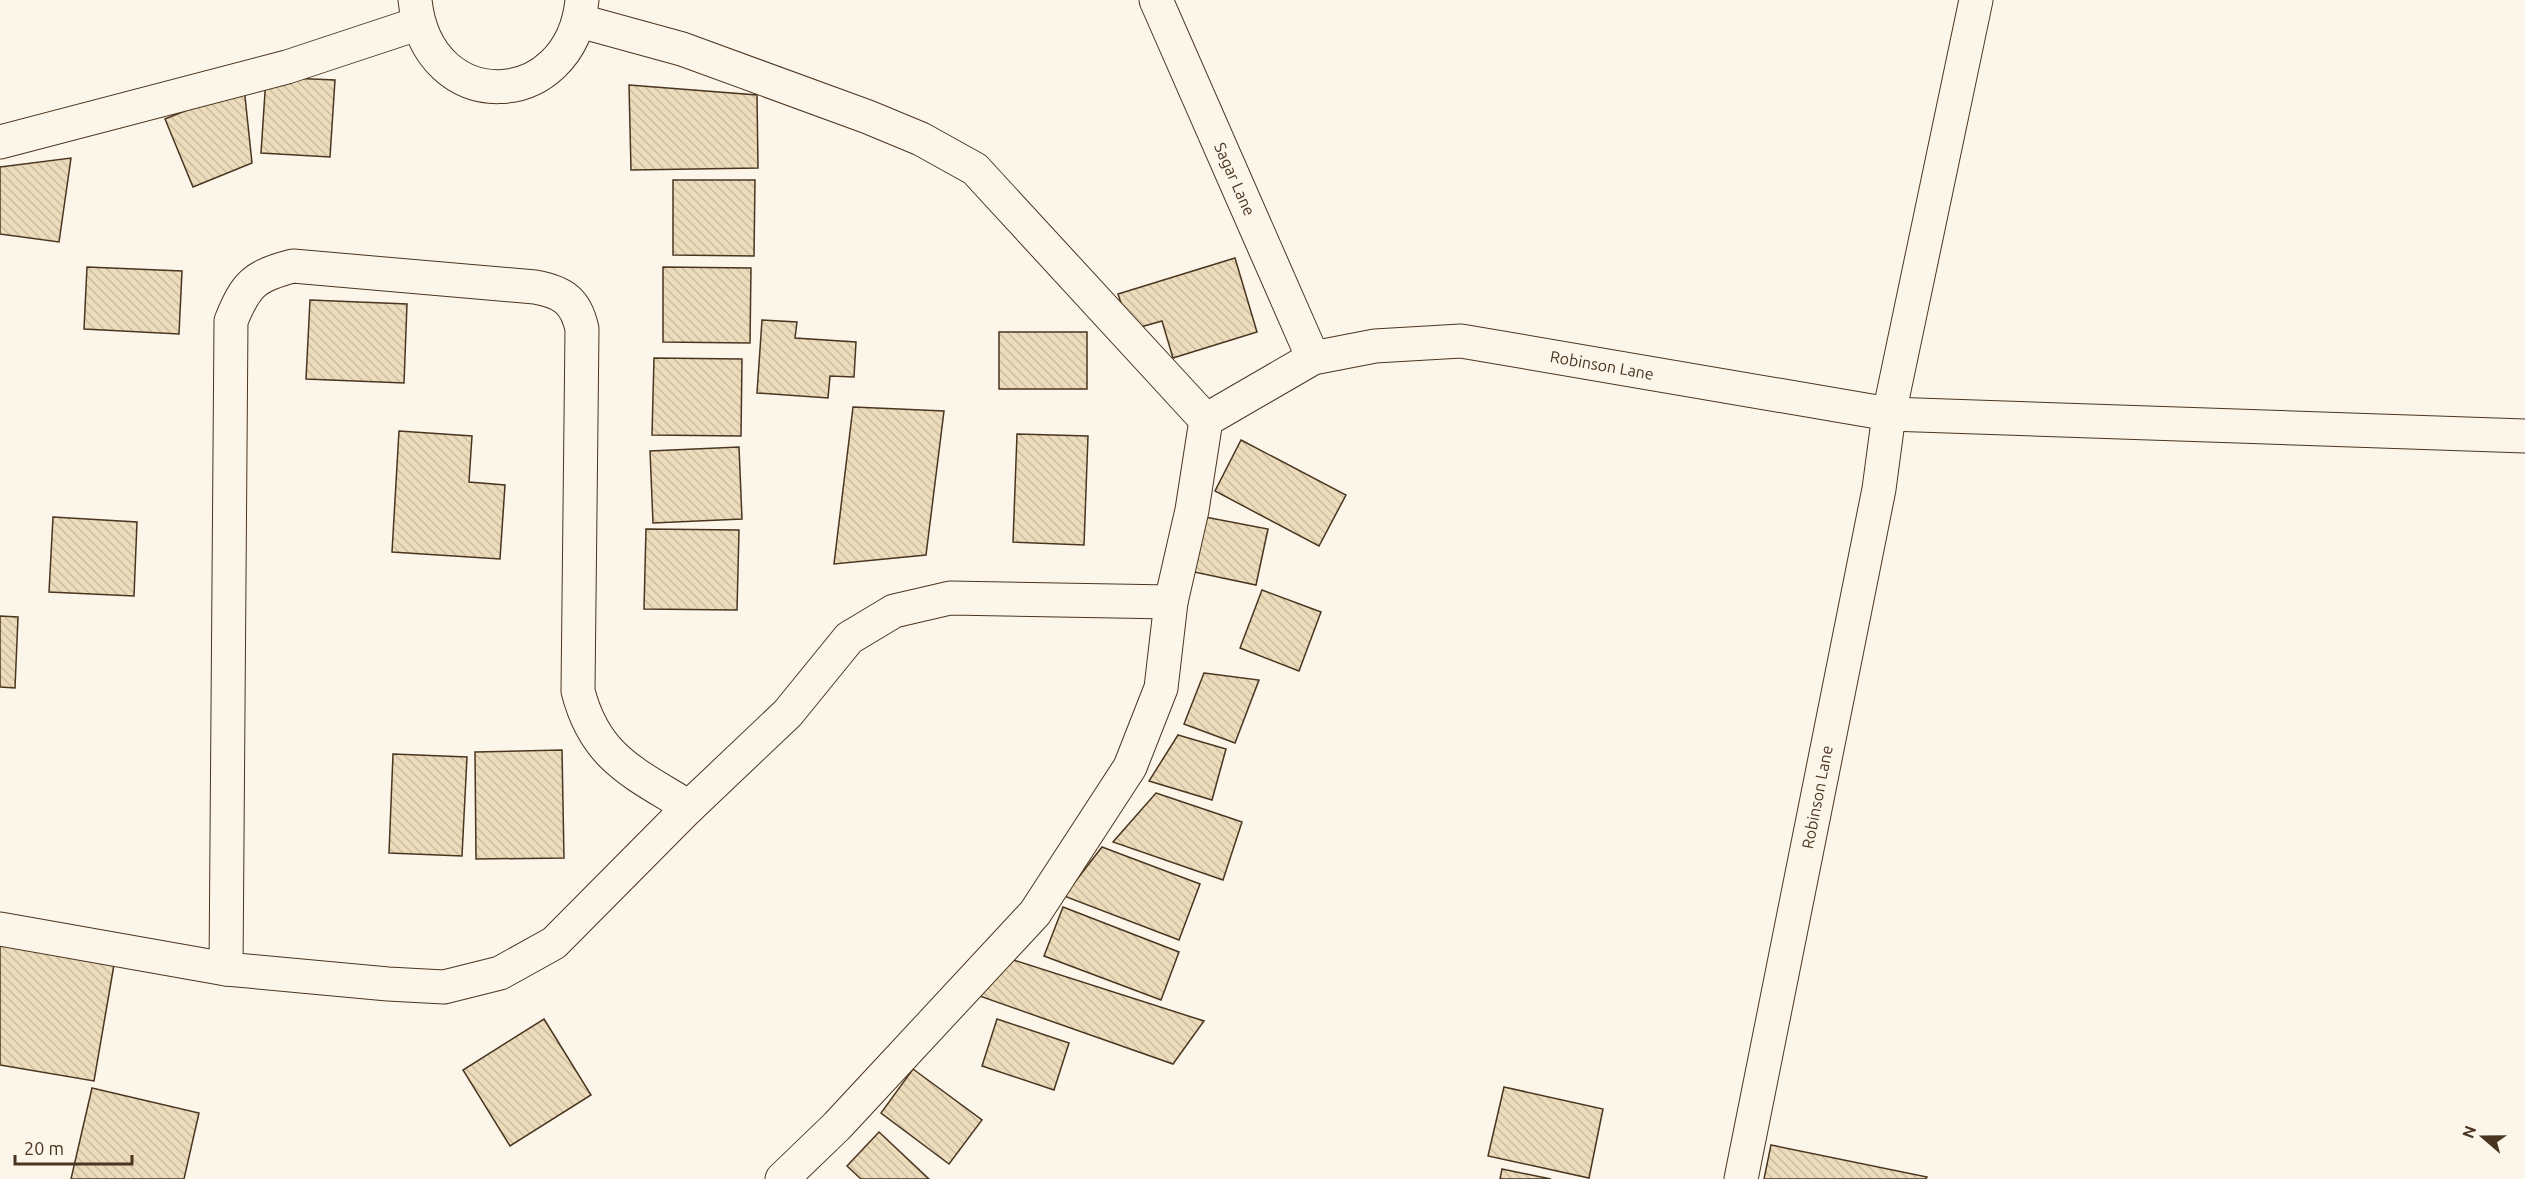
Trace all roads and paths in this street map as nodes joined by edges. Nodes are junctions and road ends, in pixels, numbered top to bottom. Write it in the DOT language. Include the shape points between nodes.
graph roads {
  1 [pos="1156,0"];
  2 [pos="1976,0"];
  3 [pos="581,10"];
  4 [pos="416,12"];
  5 [pos="0,142"];
  6 [pos="1313,358"];
  7 [pos="1889,414"];
  8 [pos="1206,420"];
  9 [pos="2525,436"];
  10 [pos="1171,602"];
  11 [pos="689,807"];
  12 [pos="0,929"];
  13 [pos="226,969"];
  14 [pos="782,1179"];
  15 [pos="1741,1179"];
  1 -- 6 [label="street, Sagar Lane"];
  2 -- 7 [label="street, Robinson Lane"];
  3 -- 4 [label="street" via="571,44 556,63 535,78 512,86 463,80 443,66 427,47"];
  3 -- 8 [label="street" via="868,117 975,169"];
  4 -- 5 [label="street" via="287,67"];
  6 -- 7 [label="street, Robinson Lane" via="1375,346 1461,341"];
  6 -- 8 [label="street, Robinson Lane"];
  7 -- 9 [label="street"];
  7 -- 15 [label="street, Robinson Lane" via="1879,489"];
  8 -- 10 [label="street" via="1192,510"];
  10 -- 11 [label="street" via="950,598 894,611 849,638 788,713"];
  10 -- 14 [label="street" via="1161,688 1130,767 1035,914 837,1126"];
  11 -- 13 [label="street" via="554,943 500,974 444,987"];
  11 -- 13 [label="street" via="632,772 598,741 578,691 582,329 579,314 568,298 535,286 293,266 270,272 250,283 231,321"];
  12 -- 13 [label="street"];
}
